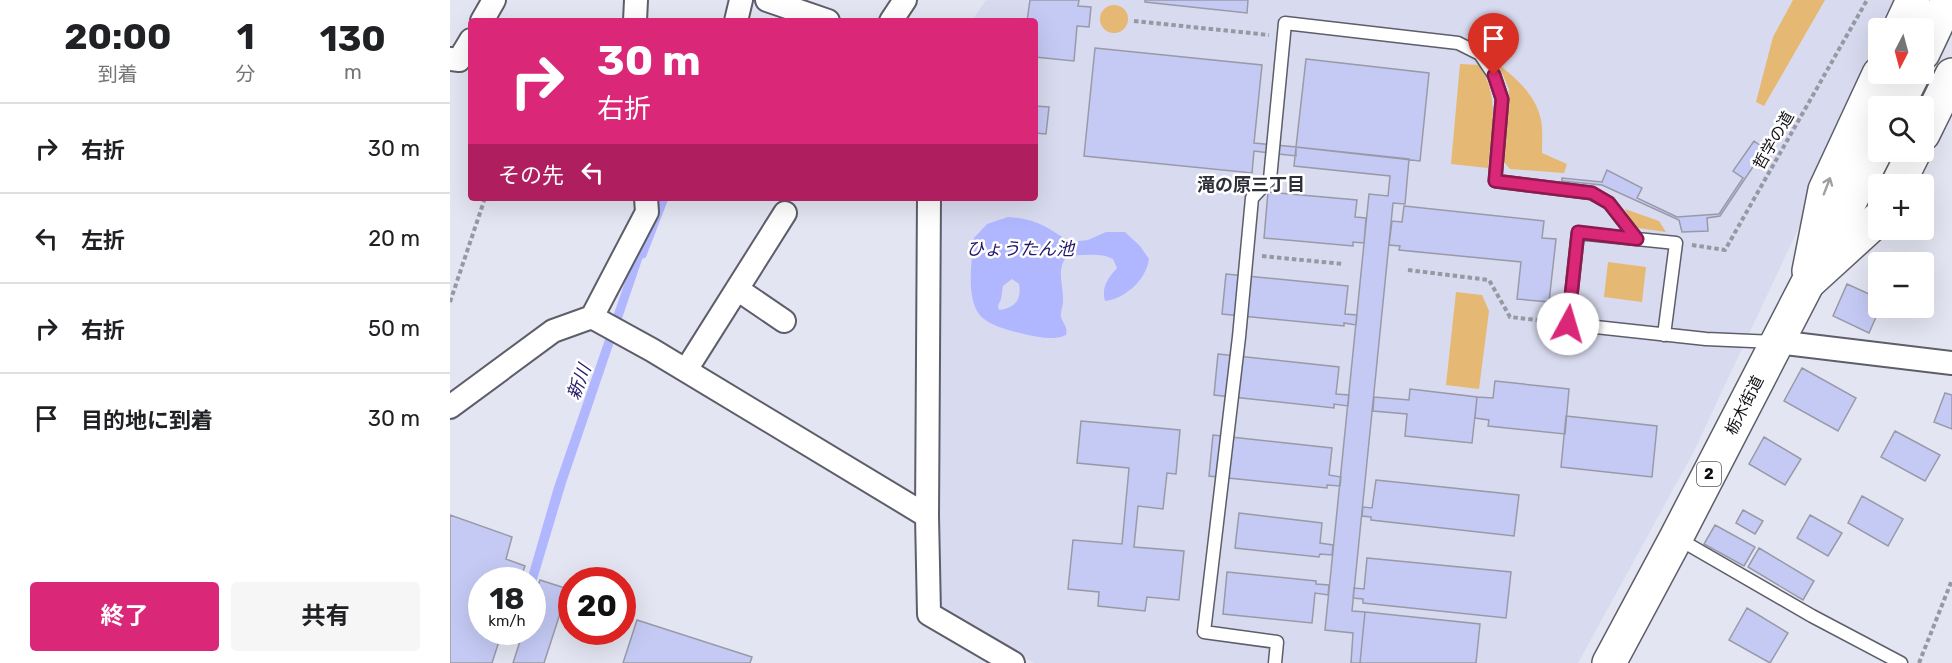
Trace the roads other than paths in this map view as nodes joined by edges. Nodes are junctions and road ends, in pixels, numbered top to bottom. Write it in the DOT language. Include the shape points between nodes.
graph roads {
  1 [pos="494,0"];
  2 [pos="636,0"];
  3 [pos="741,0"];
  4 [pos="767,0"];
  5 [pos="1913,0"];
  6 [pos="1948,0"];
  7 [pos="484,18"];
  8 [pos="635,18"];
  9 [pos="737,18"];
  10 [pos="819,18"];
  11 [pos="1905,18"];
  12 [pos="1934,30"];
  13 [pos="468,45"];
  14 [pos="450,59"];
  15 [pos="1952,75"];
  16 [pos="1874,84"];
  17 [pos="1934,112"];
  18 [pos="1871,162"];
  19 [pos="646,201"];
  20 [pos="929,201"];
  21 [pos="785,213"];
  22 [pos="1868,228"];
  23 [pos="1637,239"];
  24 [pos="1807,285"];
  25 [pos="737,290"];
  26 [pos="784,321"];
  27 [pos="608,326"];
  28 [pos="1664,335"];
  29 [pos="1777,342"];
  30 [pos="1952,363"];
  31 [pos="686,370"];
  32 [pos="450,407"];
  33 [pos="927,516"];
  34 [pos="1676,538"];
  35 [pos="1013,663"];
  36 [pos="1275,663"];
  37 [pos="1609,663"];
  38 [pos="1901,663"];
  1 -- 7 [label="street"];
  2 -- 8 [label="street"];
  3 -- 9 [label="street"];
  4 -- 10 [label="street"];
  5 -- 11 [label="main road"];
  6 -- 12 [label="main road"];
  13 -- 14 [label="street" via="459,60"];
  15 -- 17 [label="main road"];
  24 -- 16 [label="main road, one-way" via="1825,190"];
  18 -- 24 [label="main road, 栃木街道 / 2"];
  19 -- 27 [label="street" via="647,212"];
  20 -- 33 [label="street"];
  21 -- 25 [label="street"];
  22 -- 24 [label="main road"];
  23 -- 28 [label="lane" via="1676,243"];
  23 -- 28 [label="lane" via="1578,232 1568,324"];
  23 -- 36 [label="lane" via="1609,203 1592,193 1495,181 1502,99 1494,75 1480,54 1458,44 1285,23 1270,179 1252,198 1204,632 1277,642"];
  24 -- 29 [label="main road, 栃木街道 / 2"];
  25 -- 26 [label="street"];
  25 -- 31 [label="street"];
  27 -- 31 [label="street"];
  27 -- 32 [label="street" via="553,331"];
  28 -- 29 [label="lane"];
  29 -- 30 [label="street"];
  29 -- 34 [label="main road, 栃木街道 / 2"];
  31 -- 33 [label="street"];
  33 -- 35 [label="street" via="929,614"];
  34 -- 37 [label="main road, 栃木街道 / 2"];
  34 -- 38 [label="lane"];
}
